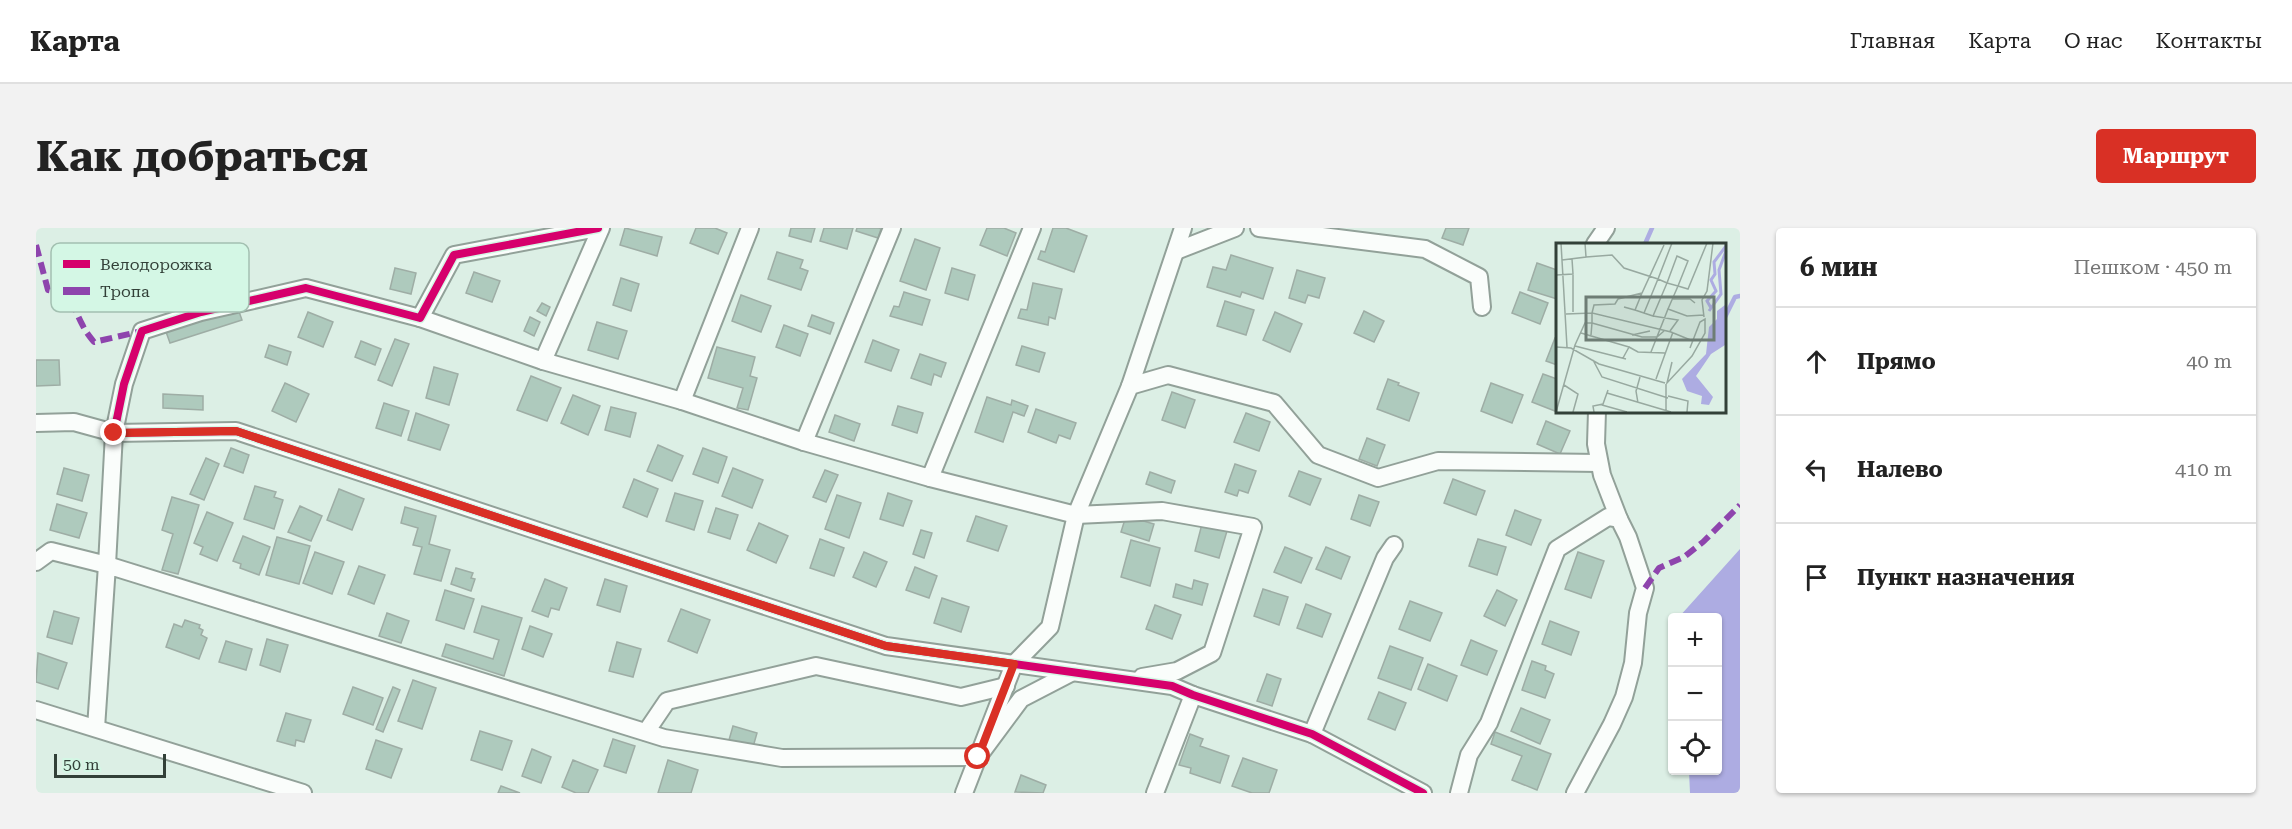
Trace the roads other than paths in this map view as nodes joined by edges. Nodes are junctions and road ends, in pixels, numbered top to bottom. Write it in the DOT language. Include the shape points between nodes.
graph roads {
  1 [pos="600,228"];
  2 [pos="750,228"];
  3 [pos="892,228"];
  4 [pos="1032,228"];
  5 [pos="1183,228"];
  6 [pos="1235,228"];
  7 [pos="1258,228"];
  8 [pos="1606,228"];
  9 [pos="1595,243"];
  10 [pos="1176,251"];
  11 [pos="249,301"];
  12 [pos="1482,307"];
  13 [pos="201,312"];
  14 [pos="420,318"];
  15 [pos="543,361"];
  16 [pos="1130,386"];
  17 [pos="682,401"];
  18 [pos="1597,412"];
  19 [pos="36,423"];
  20 [pos="114,433"];
  21 [pos="804,442"];
  22 [pos="1599,463"];
  23 [pos="930,478"];
  24 [pos="1076,515"];
  25 [pos="1619,519"];
  26 [pos="1394,545"];
  27 [pos="36,562"];
  28 [pos="107,565"];
  29 [pos="1014,664"];
  30 [pos="1074,672"];
  31 [pos="1125,680"];
  32 [pos="1006,686"];
  33 [pos="1193,695"];
  34 [pos="36,710"];
  35 [pos="96,728"];
  36 [pos="646,732"];
  37 [pos="1312,734"];
  38 [pos="978,757"];
  39 [pos="303,793"];
  40 [pos="964,793"];
  41 [pos="1155,793"];
  42 [pos="1423,793"];
  43 [pos="1459,793"];
  44 [pos="1575,793"];
  1 -- 14 [label="street" via="454,255"];
  1 -- 15 [label="street"];
  2 -- 17 [label="street"];
  3 -- 21 [label="street"];
  4 -- 23 [label="street"];
  5 -- 10 [label="street"];
  6 -- 10 [label="street"];
  7 -- 12 [label="street" via="1425,249 1479,278"];
  8 -- 9 [label="street"];
  10 -- 16 [label="street"];
  11 -- 14 [label="street" via="306,288"];
  13 -- 20 [label="street" via="142,331 124,384"];
  14 -- 15 [label="street"];
  15 -- 17 [label="street"];
  16 -- 22 [label="street" via="1168,375 1274,403 1318,454 1378,478 1438,461"];
  16 -- 24 [label="street"];
  17 -- 21 [label="street"];
  18 -- 22 [label="street"];
  19 -- 20 [label="street" via="74,422"];
  20 -- 28 [label="street"];
  20 -- 29 [label="street" via="236,431 886,646"];
  21 -- 23 [label="street"];
  22 -- 25 [label="street"];
  23 -- 24 [label="street"];
  24 -- 29 [label="street" via="1050,627"];
  24 -- 31 [label="street" via="1162,511 1253,527 1212,654 1177,671"];
  25 -- 43 [label="street" via="1608,517 1557,549 1489,723 1470,755"];
  25 -- 44 [label="street" via="1645,588 1633,663 1612,724"];
  26 -- 37 [label="street" via="1385,558"];
  27 -- 28 [label="street" via="51,551"];
  28 -- 35 [label="street"];
  28 -- 36 [label="street"];
  29 -- 30 [label="street"];
  29 -- 32 [label="street"];
  30 -- 31 [label="street"];
  30 -- 38 [label="street" via="1021,699"];
  31 -- 33 [label="street" via="1172,686"];
  32 -- 36 [label="street" via="961,697 816,666 667,701"];
  32 -- 38 [label="street"];
  33 -- 37 [label="street"];
  33 -- 41 [label="street"];
  34 -- 35 [label="street"];
  35 -- 39 [label="street"];
  36 -- 38 [label="street" via="782,758"];
  37 -- 42 [label="street"];
  38 -- 40 [label="street"];
}
